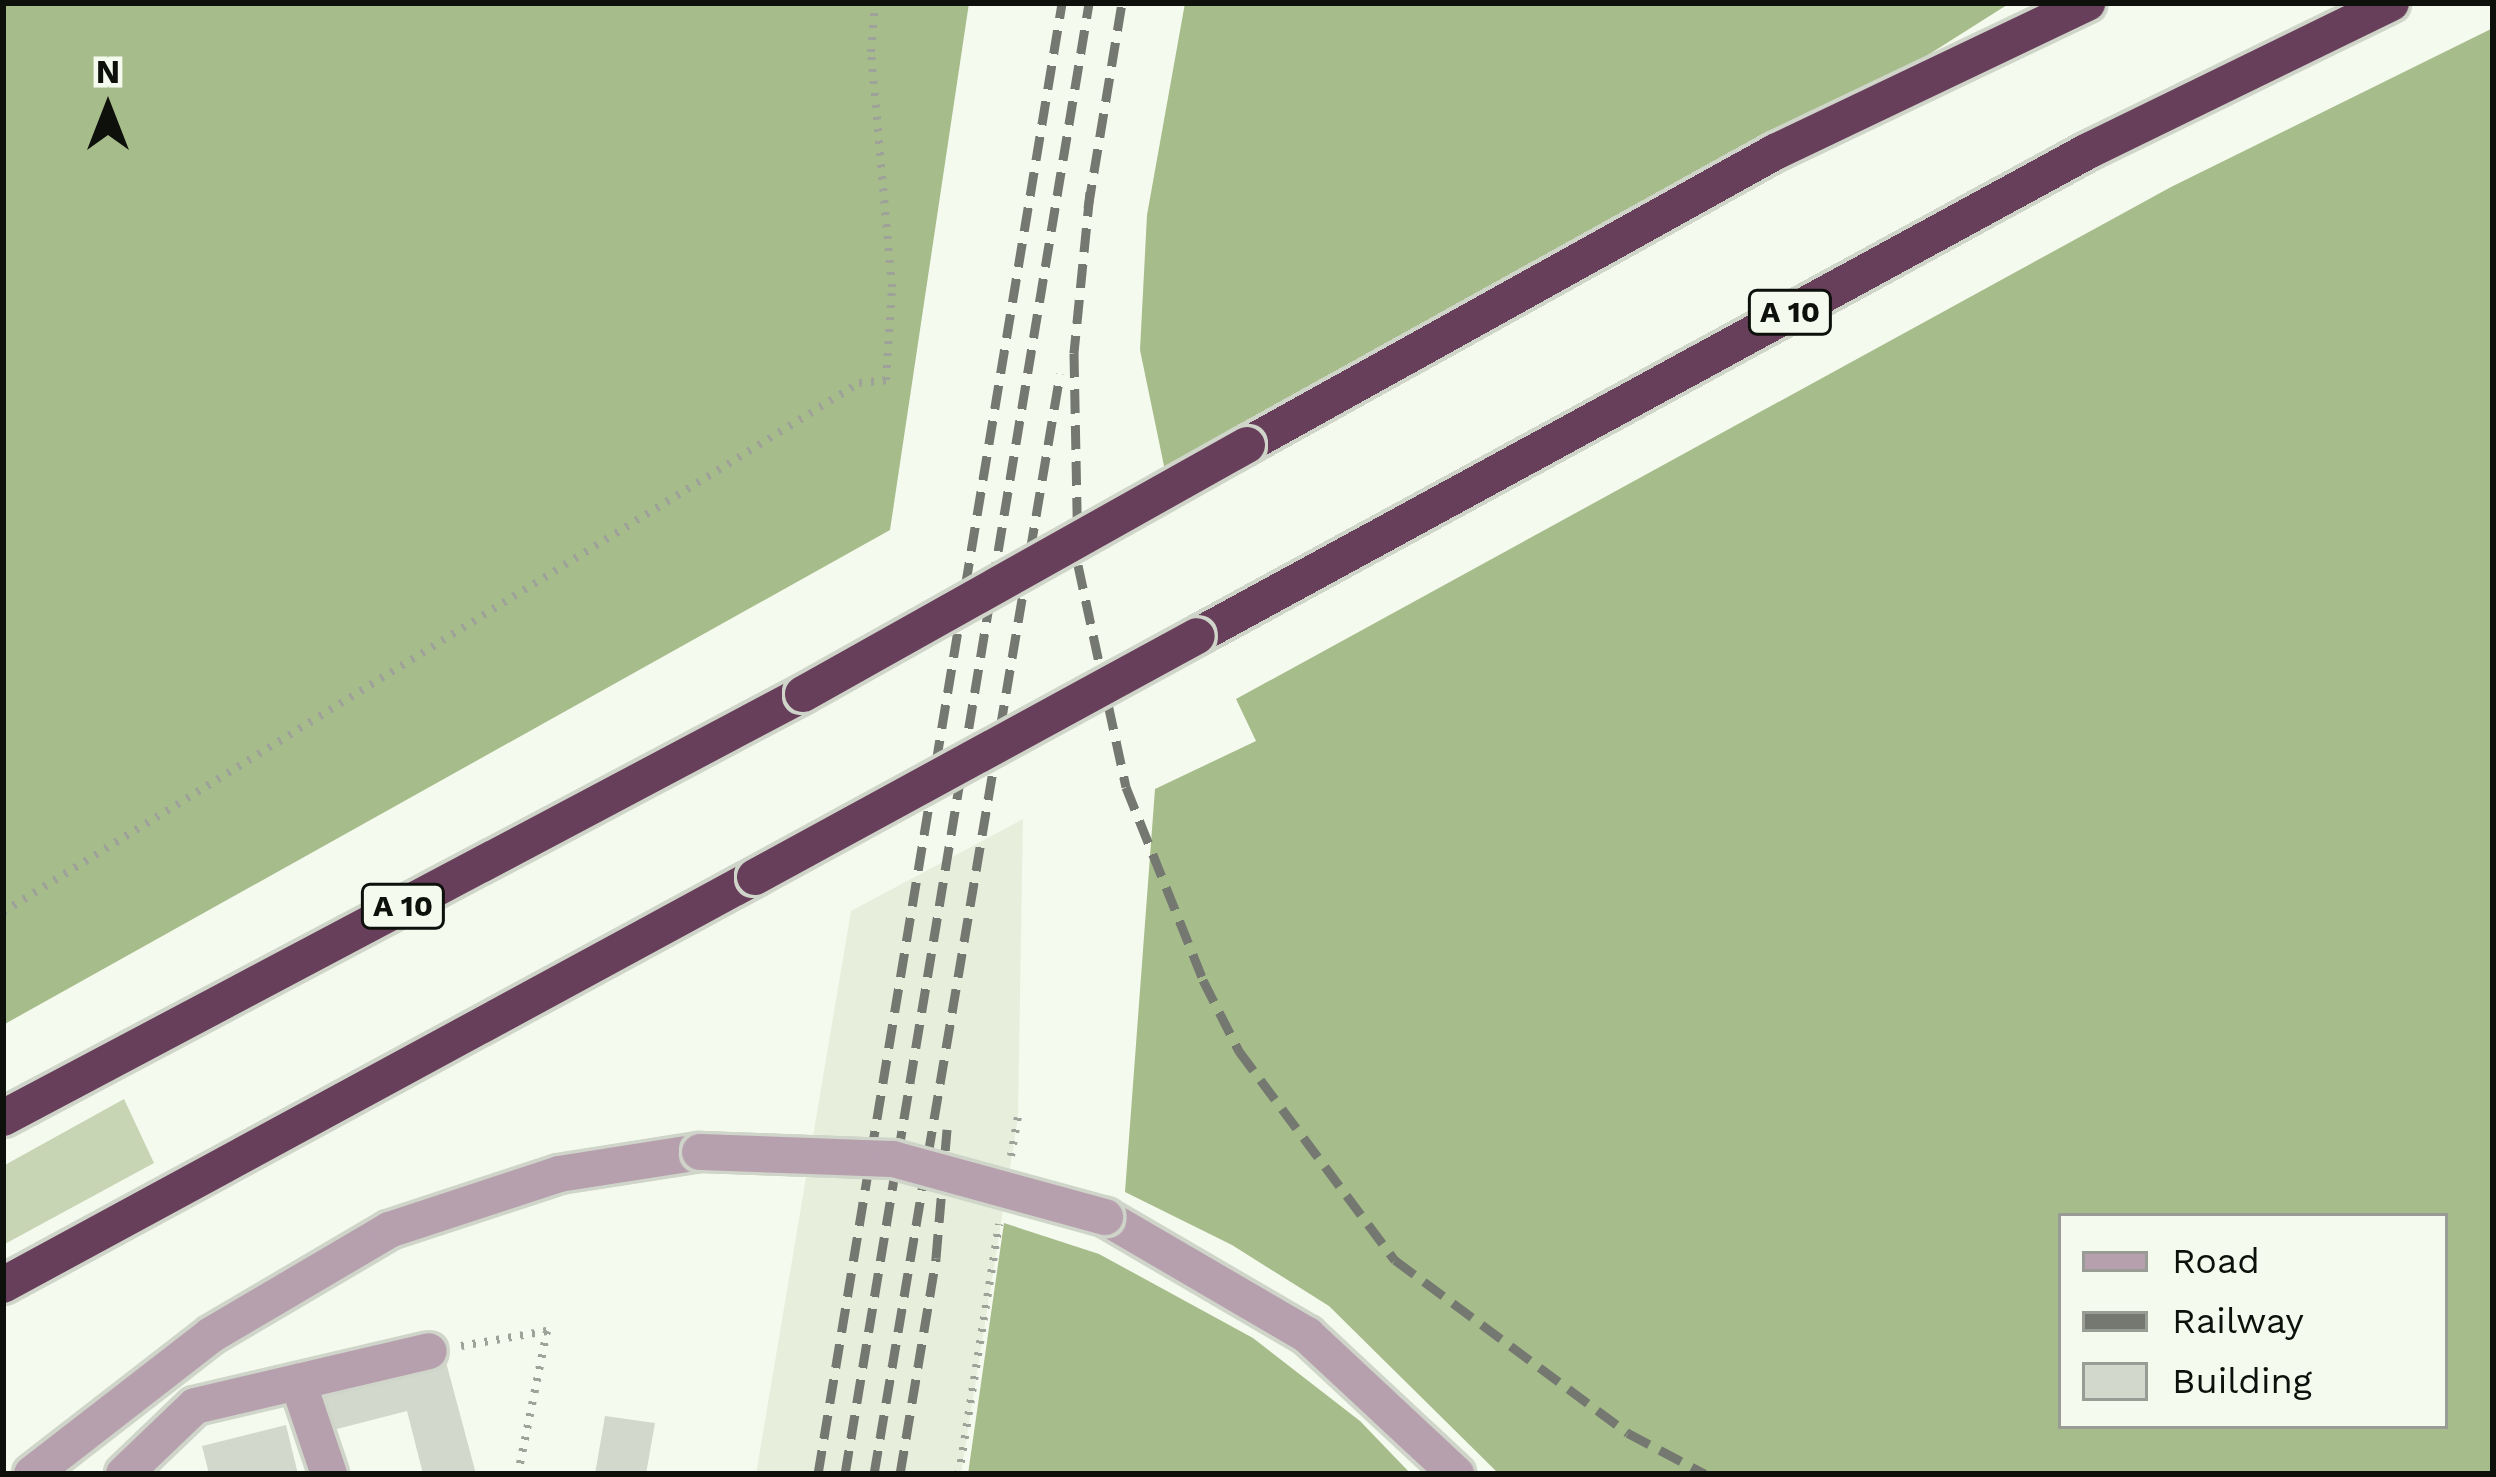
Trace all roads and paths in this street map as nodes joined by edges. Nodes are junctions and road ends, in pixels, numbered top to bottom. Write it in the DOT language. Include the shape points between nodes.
graph roads {
  1 [pos="875,3"];
  2 [pos="2087,3"];
  3 [pos="2391,3"];
  4 [pos="3,912"];
  5 [pos="1018,1117"];
  6 [pos="3,1118"];
  7 [pos="1010,1163"];
  8 [pos="1002,1209"];
  9 [pos="3,1285"];
  10 [pos="429,1351"];
  11 [pos="298,1382"];
  12 [pos="32,1474"];
  13 [pos="124,1474"];
  14 [pos="328,1474"];
  15 [pos="518,1474"];
  16 [pos="959,1474"];
  17 [pos="1456,1474"];
  1 -- 4 [label="path" via="871,52 892,287 886,380 859,383"];
  2 -- 6 [label="highway, A 10, bridge" via="1775,152 803,694"];
  3 -- 9 [label="highway, A 10, bridge" via="2088,151"];
  5 -- 7 [label="path"];
  8 -- 16 [label="path"];
  10 -- 11 [label="street"];
  10 -- 15 [label="path" via="547,1331"];
  11 -- 13 [label="street" via="195,1406"];
  11 -- 14 [label="street"];
  12 -- 17 [label="street, bridge" via="212,1334 389,1230 559,1174 700,1152 892,1159 1105,1216 1307,1334"];
}
